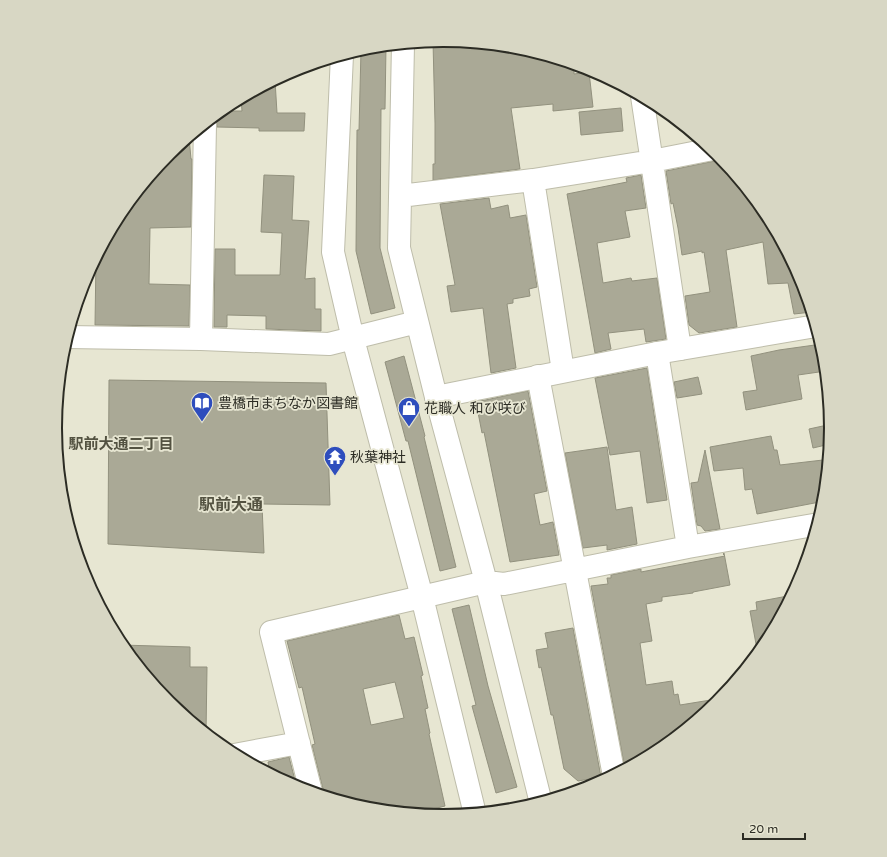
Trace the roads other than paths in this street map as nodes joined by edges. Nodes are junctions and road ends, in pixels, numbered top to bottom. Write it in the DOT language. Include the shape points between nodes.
graph roads {
  1 [pos="403,49"];
  2 [pos="342,61"];
  3 [pos="643,104"];
  4 [pos="205,131"];
  5 [pos="704,151"];
  6 [pos="652,161"];
  7 [pos="533,180"];
  8 [pos="400,196"];
  9 [pos="417,322"];
  10 [pos="811,327"];
  11 [pos="73,338"];
  12 [pos="201,339"];
  13 [pos="353,339"];
  14 [pos="680,349"];
  15 [pos="657,352"];
  16 [pos="564,370"];
  17 [pos="538,376"];
  18 [pos="436,397"];
  19 [pos="813,525"];
  20 [pos="688,547"];
  21 [pos="575,571"];
  22 [pos="486,582"];
  23 [pos="422,597"];
  24 [pos="299,742"];
  25 [pos="243,753"];
  26 [pos="613,770"];
  27 [pos="310,786"];
  28 [pos="540,798"];
  29 [pos="475,808"];
  1 -- 8 [label="street"];
  2 -- 13 [label="street" via="333,252"];
  3 -- 6 [label="street"];
  4 -- 12 [label="street"];
  5 -- 6 [label="street"];
  6 -- 7 [label="street"];
  6 -- 14 [label="street"];
  7 -- 8 [label="street"];
  7 -- 16 [label="street"];
  8 -- 9 [label="street" via="399,248"];
  9 -- 13 [label="street"];
  9 -- 18 [label="street"];
  10 -- 14 [label="street"];
  11 -- 12 [label="street"];
  12 -- 13 [label="street" via="329,344"];
  13 -- 23 [label="street"];
  14 -- 15 [label="street"];
  15 -- 16 [label="street"];
  15 -- 20 [label="street"];
  16 -- 17 [label="street"];
  17 -- 18 [label="street"];
  17 -- 21 [label="street"];
  18 -- 22 [label="street"];
  19 -- 20 [label="street"];
  20 -- 21 [label="street"];
  21 -- 22 [label="street" via="504,584"];
  21 -- 26 [label="street"];
  22 -- 23 [label="street"];
  22 -- 28 [label="street"];
  23 -- 24 [label="street" via="271,632"];
  23 -- 29 [label="street"];
  24 -- 25 [label="street"];
  24 -- 27 [label="street"];
}
